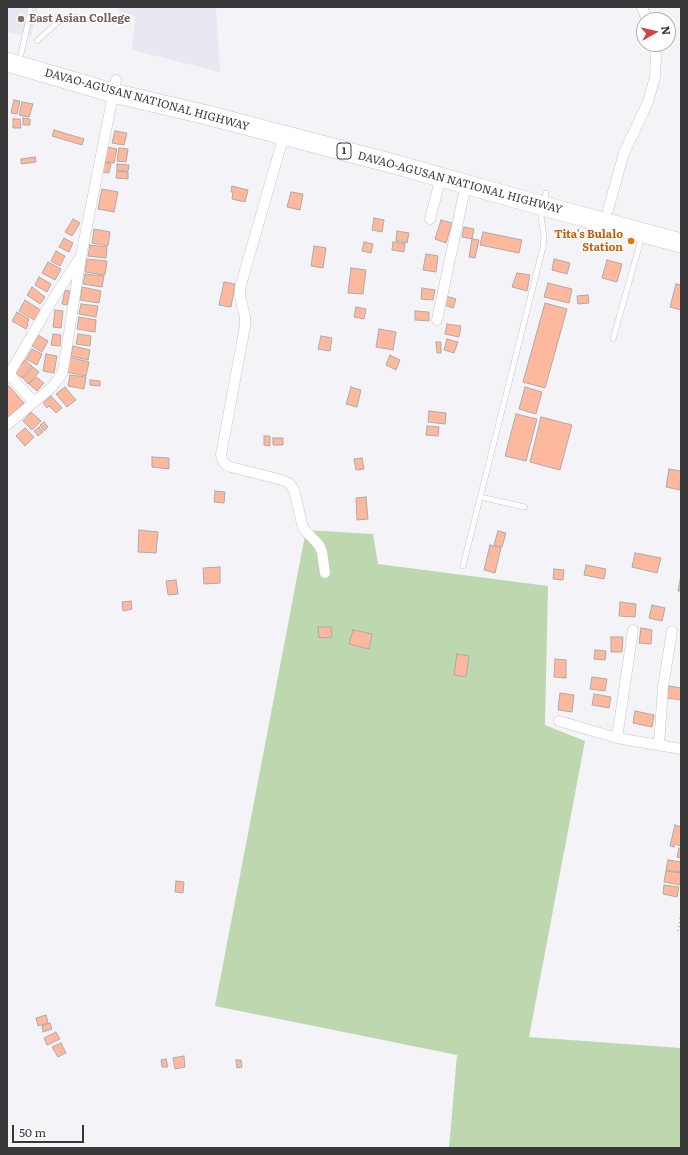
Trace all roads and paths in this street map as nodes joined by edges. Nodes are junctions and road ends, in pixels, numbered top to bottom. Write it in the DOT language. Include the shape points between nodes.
graph roads {
  1 [pos="30,7"];
  2 [pos="79,17"];
  3 [pos="37,41"];
  4 [pos="655,52"];
  5 [pos="12,55"];
  6 [pos="114,87"];
  7 [pos="293,134"];
  8 [pos="441,177"];
  9 [pos="466,184"];
  10 [pos="545,200"];
  11 [pos="608,210"];
  12 [pos="430,219"];
  13 [pos="681,230"];
  14 [pos="643,232"];
  15 [pos="681,243"];
  16 [pos="81,256"];
  17 [pos="437,320"];
  18 [pos="613,339"];
  19 [pos="8,376"];
  20 [pos="34,402"];
  21 [pos="7,425"];
  22 [pos="480,498"];
  23 [pos="525,507"];
  24 [pos="463,566"];
  25 [pos="325,573"];
  26 [pos="633,630"];
  27 [pos="672,631"];
  28 [pos="560,722"];
  29 [pos="617,738"];
  30 [pos="659,745"];
  31 [pos="681,749"];
  32 [pos="681,912"];
  33 [pos="678,931"];
  1 -- 5 [label="lane" via="30,14"];
  2 -- 3 [label="lane" via="59,21"];
  4 -- 11 [label="street" via="655,77 648,102 624,153"];
  5 -- 6 [label="highway, DAVAO-AGUSAN NATIONAL HIGHWAY / 1"];
  6 -- 7 [label="highway, DAVAO-AGUSAN NATIONAL HIGHWAY / 1" via="207,115"];
  6 -- 16 [label="street"];
  7 -- 8 [label="highway, DAVAO-AGUSAN NATIONAL HIGHWAY / 1"];
  7 -- 10 [label="highway, DAVAO-AGUSAN NATIONAL HIGHWAY / 1"];
  7 -- 25 [label="street" via="240,288 246,326 221,455 226,465 289,484 294,490 303,528 322,552"];
  8 -- 9 [label="highway, DAVAO-AGUSAN NATIONAL HIGHWAY / 1"];
  8 -- 12 [label="street"];
  9 -- 10 [label="highway, DAVAO-AGUSAN NATIONAL HIGHWAY / 1"];
  9 -- 17 [label="street"];
  10 -- 11 [label="highway, DAVAO-AGUSAN NATIONAL HIGHWAY / 1"];
  10 -- 14 [label="highway, DAVAO-AGUSAN NATIONAL HIGHWAY / 1"];
  10 -- 22 [label="lane" via="541,216 543,247"];
  11 -- 13 [label="highway, DAVAO-AGUSAN NATIONAL HIGHWAY / 1"];
  14 -- 15 [label="highway, DAVAO-AGUSAN NATIONAL HIGHWAY / 1"];
  14 -- 18 [label="lane"];
  16 -- 19 [label="street"];
  16 -- 20 [label="street" via="62,374 52,387"];
  19 -- 20 [label="street"];
  20 -- 21 [label="street"];
  22 -- 23 [label="lane"];
  22 -- 24 [label="lane"];
  26 -- 29 [label="street"];
  27 -- 30 [label="street" via="663,687"];
  28 -- 29 [label="street"];
  29 -- 30 [label="street"];
  30 -- 31 [label="street"];
  32 -- 33 [label="path"];
}
